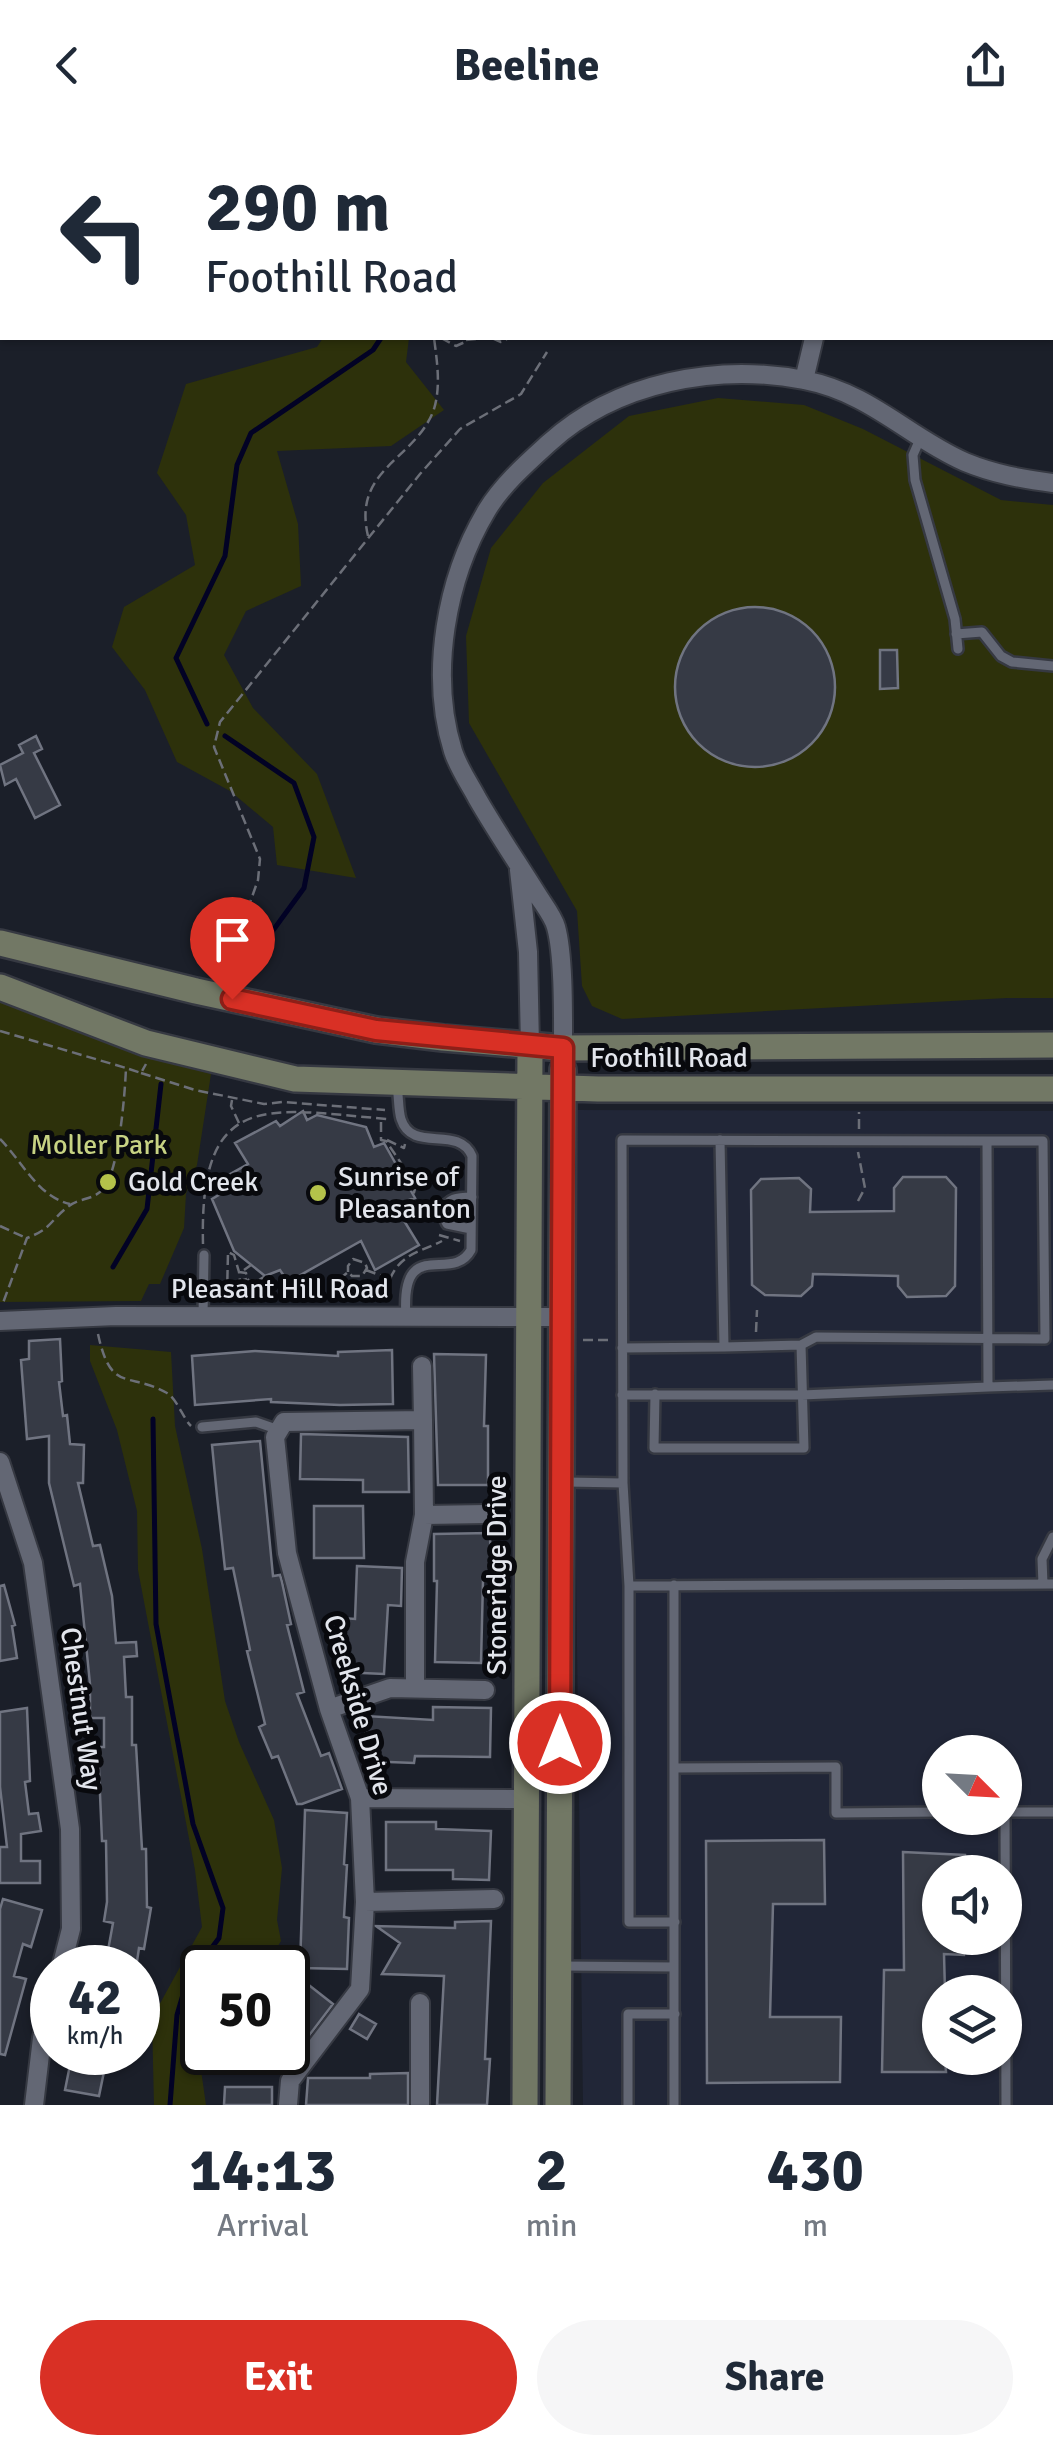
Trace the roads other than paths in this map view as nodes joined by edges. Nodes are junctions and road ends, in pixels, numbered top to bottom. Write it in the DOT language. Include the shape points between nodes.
graph roads {
  1 [pos="814,340"];
  2 [pos="804,380"];
  3 [pos="922,436"];
  4 [pos="1053,484"];
  5 [pos="956,634"];
  6 [pos="958,649"];
  7 [pos="1053,666"];
  8 [pos="519,864"];
  9 [pos="0,943"];
  10 [pos="0,987"];
  11 [pos="1053,1045"];
  12 [pos="530,1046"];
  13 [pos="563,1048"];
  14 [pos="397,1083"];
  15 [pos="528,1086"];
  16 [pos="562,1088"];
  17 [pos="1053,1089"];
  18 [pos="720,1140"];
  19 [pos="988,1141"];
  20 [pos="472,1198"];
  21 [pos="472,1229"];
  22 [pos="204,1255"];
  23 [pos="203,1317"];
  24 [pos="406,1317"];
  25 [pos="561,1317"];
  26 [pos="528,1318"];
  27 [pos="0,1321"];
  28 [pos="988,1339"];
  29 [pos="801,1345"];
  30 [pos="724,1347"];
  31 [pos="622,1348"];
  32 [pos="422,1366"];
  33 [pos="1053,1385"];
  34 [pos="988,1387"];
  35 [pos="655,1394"];
  36 [pos="802,1394"];
  37 [pos="622,1395"];
  38 [pos="423,1420"];
  39 [pos="202,1426"];
  40 [pos="282,1426"];
  41 [pos="0,1462"];
  42 [pos="560,1482"];
  43 [pos="623,1483"];
  44 [pos="488,1514"];
  45 [pos="424,1515"];
  46 [pos="1053,1537"];
  47 [pos="1048,1584"];
  48 [pos="629,1586"];
  49 [pos="674,1586"];
  50 [pos="416,1688"];
  51 [pos="485,1690"];
  52 [pos="329,1709"];
  53 [pos="674,1768"];
  54 [pos="360,1798"];
  55 [pos="526,1799"];
  56 [pos="922,1812"];
  57 [pos="1022,1812"];
  58 [pos="1053,1812"];
  59 [pos="1006,1835"];
  60 [pos="494,1899"];
  61 [pos="365,1902"];
  62 [pos="674,1922"];
  63 [pos="67,1945"];
  64 [pos="559,1966"];
  65 [pos="674,1967"];
  66 [pos="420,2003"];
  67 [pos="674,2014"];
  68 [pos="38,2075"];
  69 [pos="34,2105"];
  70 [pos="288,2105"];
  71 [pos="420,2105"];
  72 [pos="525,2105"];
  73 [pos="558,2105"];
  74 [pos="628,2105"];
  75 [pos="674,2105"];
  76 [pos="1006,2105"];
  1 -- 2 [label="street"];
  2 -- 3 [label="street" via="880,409"];
  2 -- 8 [label="street" via="726,373 660,383 561,432 488,508 449,607 444,694 453,752"];
  3 -- 4 [label="street" via="1006,477"];
  3 -- 5 [label="lane" via="913,456 914,480"];
  5 -- 6 [label="lane"];
  5 -- 7 [label="lane" via="982,632 1012,662"];
  8 -- 12 [label="street"];
  8 -- 13 [label="street" via="556,926"];
  9 -- 12 [label="main road, Foothill Road" via="376,1030"];
  10 -- 14 [label="main road, Foothill Road" via="146,1043 238,1068 295,1079"];
  11 -- 13 [label="main road, Foothill Road"];
  12 -- 13 [label="main road, Foothill Road"];
  12 -- 15 [label="main road, Stoneridge Drive"];
  13 -- 16 [label="main road"];
  14 -- 15 [label="main road, Foothill Road"];
  14 -- 20 [label="lane" via="401,1115 417,1136 468,1146"];
  15 -- 16 [label="main road, Foothill Road"];
  15 -- 26 [label="main road, Stoneridge Drive"];
  16 -- 17 [label="main road, Foothill Road"];
  16 -- 25 [label="main road"];
  18 -- 19 [label="lane"];
  18 -- 30 [label="lane"];
  18 -- 31 [label="lane" via="622,1140"];
  19 -- 28 [label="lane"];
  19 -- 28 [label="lane" via="1044,1141 1045,1319 1045,1338"];
  20 -- 21 [label="lane"];
  20 -- 21 [label="lane" via="456,1198 441,1212 447,1224"];
  21 -- 24 [label="lane" via="466,1259 412,1274 404,1290"];
  22 -- 23 [label="lane"];
  23 -- 24 [label="street, Pleasant Hill Road"];
  23 -- 27 [label="street, Pleasant Hill Road"];
  24 -- 26 [label="street, Pleasant Hill Road"];
  25 -- 26 [label="street, Pleasant Hill Road"];
  25 -- 42 [label="main road"];
  26 -- 55 [label="main road, Stoneridge Drive"];
  28 -- 29 [label="lane" via="816,1336"];
  28 -- 34 [label="lane"];
  29 -- 30 [label="lane"];
  29 -- 36 [label="lane"];
  30 -- 31 [label="lane"];
  31 -- 37 [label="lane"];
  32 -- 38 [label="street"];
  33 -- 34 [label="lane"];
  34 -- 36 [label="lane"];
  35 -- 36 [label="lane"];
  35 -- 36 [label="lane" via="654,1448 804,1448"];
  35 -- 37 [label="lane"];
  37 -- 43 [label="lane"];
  38 -- 40 [label="street"];
  38 -- 45 [label="street"];
  39 -- 40 [label="lane"];
  40 -- 52 [label="street, Creekside Drive" via="275,1437 287,1554"];
  41 -- 63 [label="street, Chestnut Way" via="33,1563 70,1829"];
  42 -- 43 [label="lane"];
  42 -- 64 [label="main road"];
  43 -- 48 [label="lane"];
  44 -- 45 [label="street"];
  45 -- 50 [label="street" via="415,1562"];
  46 -- 47 [label="lane" via="1042,1559"];
  47 -- 49 [label="lane"];
  48 -- 49 [label="lane"];
  48 -- 62 [label="lane" via="629,1922"];
  49 -- 53 [label="lane"];
  50 -- 51 [label="street"];
  50 -- 52 [label="street" via="390,1688"];
  52 -- 54 [label="street, Creekside Drive"];
  53 -- 56 [label="lane" via="836,1767 836,1813"];
  53 -- 62 [label="lane"];
  54 -- 55 [label="street"];
  54 -- 61 [label="street, Creekside Drive"];
  55 -- 72 [label="main road, Stoneridge Drive"];
  57 -- 58 [label="lane"];
  59 -- 76 [label="lane"];
  60 -- 61 [label="street"];
  61 -- 70 [label="street, Creekside Drive" via="360,1989 290,2081"];
  62 -- 65 [label="lane"];
  64 -- 65 [label="lane"];
  64 -- 73 [label="main road"];
  65 -- 67 [label="lane"];
  66 -- 71 [label="street"];
  67 -- 74 [label="lane" via="628,2014"];
  67 -- 75 [label="lane"];
  68 -- 69 [label="street"];
}
